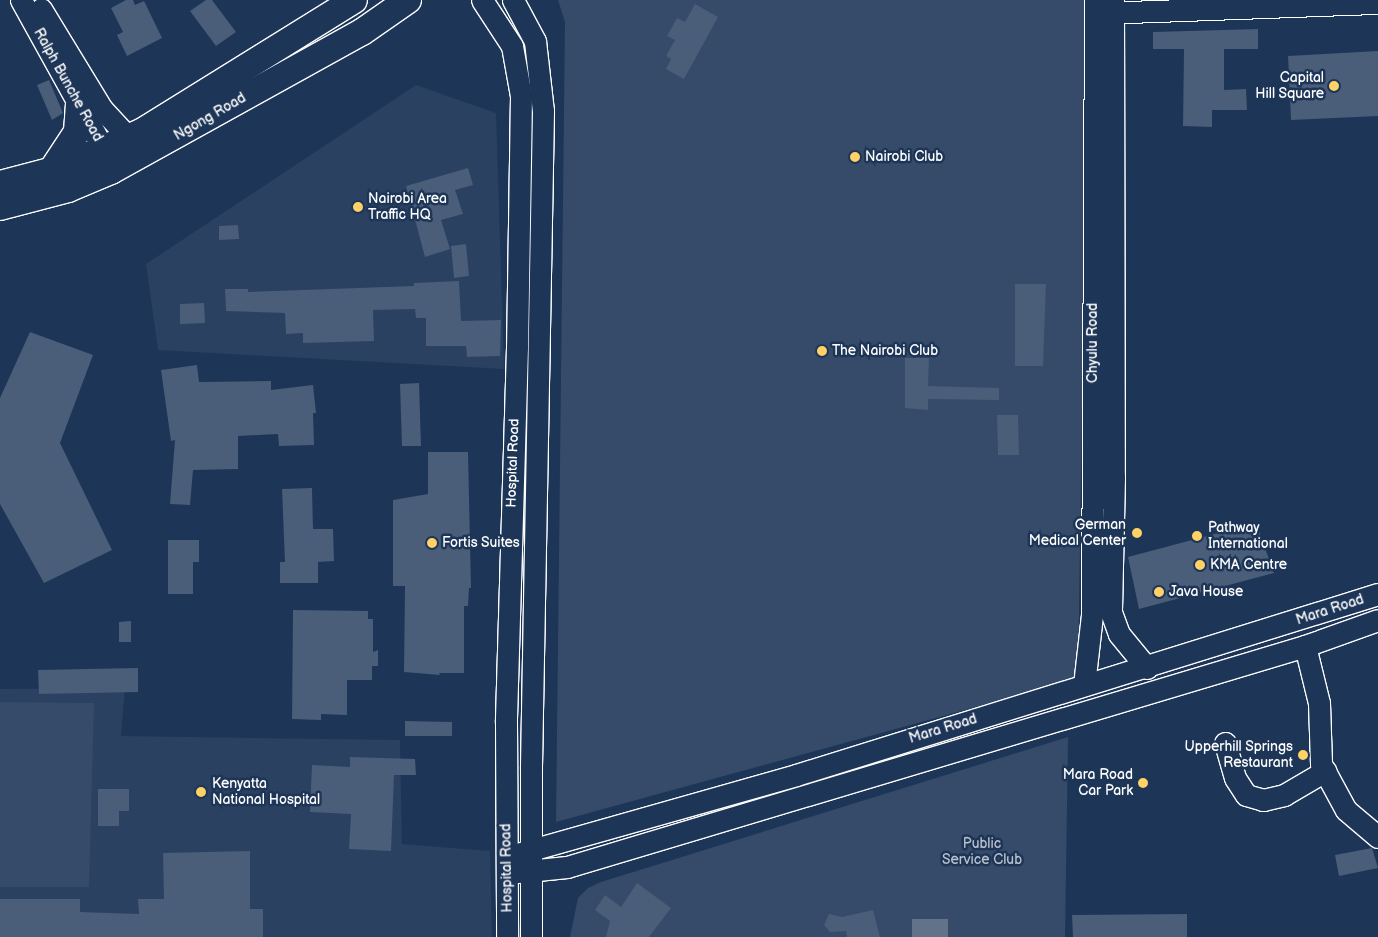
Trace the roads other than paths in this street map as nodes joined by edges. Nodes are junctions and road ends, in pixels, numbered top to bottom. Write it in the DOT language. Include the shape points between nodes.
graph roads {
  1 [pos="21,0"];
  2 [pos="37,0"];
  3 [pos="354,0"];
  4 [pos="408,0"];
  5 [pos="482,0"];
  6 [pos="513,0"];
  7 [pos="1378,3"];
  8 [pos="1104,7"];
  9 [pos="79,106"];
  10 [pos="132,147"];
  11 [pos="107,160"];
  12 [pos="51,170"];
  13 [pos="0,184"];
  14 [pos="0,207"];
  15 [pos="1378,594"];
  16 [pos="1378,620"];
  17 [pos="1305,646"];
  18 [pos="1146,668"];
  19 [pos="1084,685"];
  20 [pos="1225,743"];
  21 [pos="1325,771"];
  22 [pos="1378,837"];
  23 [pos="531,852"];
  24 [pos="506,864"];
  25 [pos="531,873"];
  26 [pos="507,937"];
  27 [pos="531,937"];
  1 -- 9 [label="street, Ralph Bunche Road"];
  2 -- 10 [label="street, Ralph Bunche Road" via="102,109"];
  3 -- 10 [label="main road, Ngong Road" via="143,132"];
  4 -- 10 [label="main road, Ngong Road" via="362,32"];
  5 -- 24 [label="street, Hospital Road" via="512,46 520,96"];
  6 -- 23 [label="street, Hospital Road" via="535,41 543,111"];
  7 -- 8 [label="street"];
  8 -- 18 [label="street, Chyulu Road" via="1114,476 1111,612 1119,634"];
  8 -- 19 [label="street, Chyulu Road" via="1092,615"];
  9 -- 11 [label="street, Ralph Bunche Road"];
  9 -- 12 [label="main road" via="77,132"];
  10 -- 11 [label="main road, Ngong Road"];
  11 -- 12 [label="main road, Ngong Road"];
  11 -- 14 [label="main road, Ngong Road" via="68,189"];
  12 -- 13 [label="main road, Ngong Road"];
  15 -- 18 [label="street, Mara Road"];
  16 -- 17 [label="street, Mara Road"];
  17 -- 21 [label="street" via="1319,704 1320,757"];
  17 -- 25 [label="street, Mara Road" via="566,867"];
  18 -- 19 [label="street, Mara Road"];
  19 -- 23 [label="street, Mara Road" via="796,775"];
  20 -- 21 [label="street" via="1235,778 1246,795 1263,800 1284,795"];
  21 -- 22 [label="street" via="1346,810"];
  23 -- 24 [label="street, Mara Road"];
  23 -- 25 [label="street, Hospital Road"];
  24 -- 25 [label="street, Mara Road"];
  24 -- 26 [label="street, Hospital Road"];
  25 -- 27 [label="street, Hospital Road"];
}
